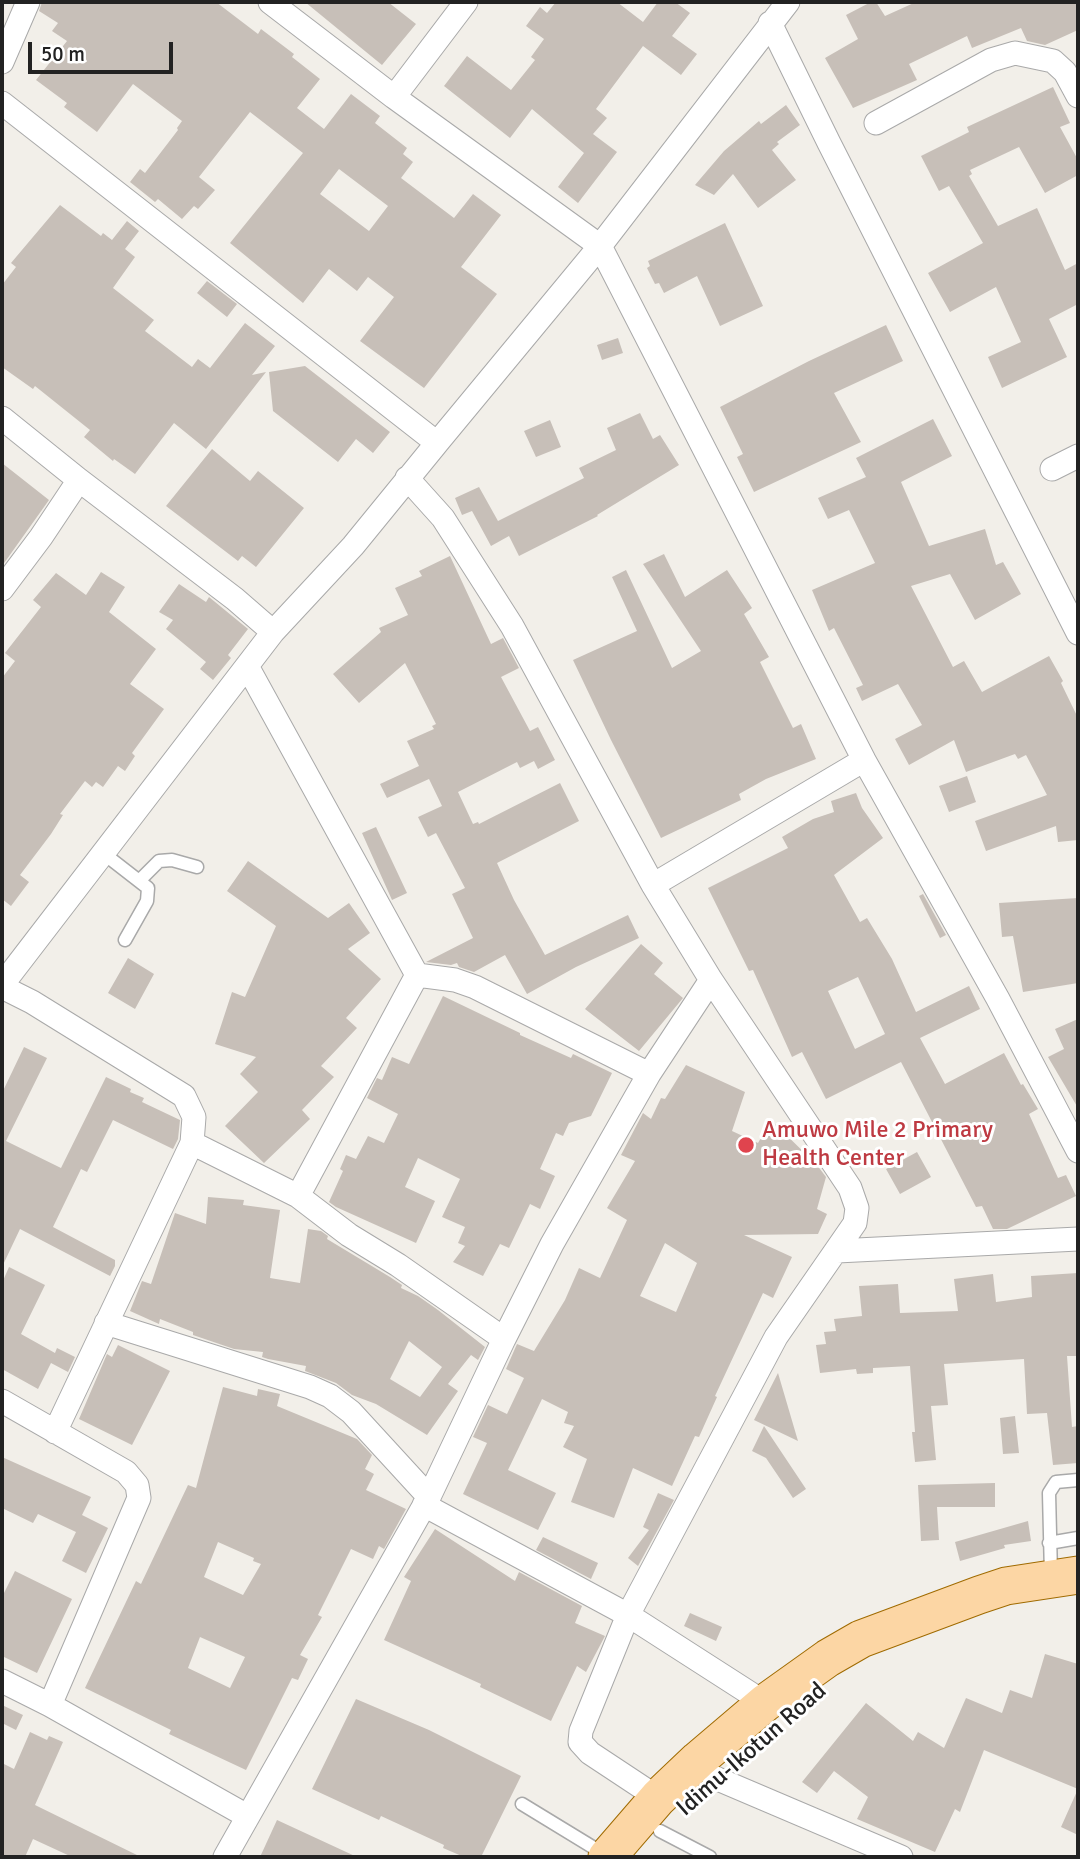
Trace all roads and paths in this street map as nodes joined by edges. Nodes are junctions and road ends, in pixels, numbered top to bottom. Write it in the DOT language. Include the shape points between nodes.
graph roads {
  1 [pos="27,2"];
  2 [pos="270,2"];
  3 [pos="466,2"];
  4 [pos="788,2"];
  5 [pos="770,23"];
  6 [pos="2,62"];
  7 [pos="1078,96"];
  8 [pos="394,97"];
  9 [pos="2,103"];
  10 [pos="876,123"];
  11 [pos="600,246"];
  12 [pos="2,418"];
  13 [pos="437,443"];
  14 [pos="1078,457"];
  15 [pos="1052,469"];
  16 [pos="407,478"];
  17 [pos="79,480"];
  18 [pos="2,589"];
  19 [pos="273,632"];
  20 [pos="1078,633"];
  21 [pos="247,666"];
  22 [pos="864,760"];
  23 [pos="103,853"];
  24 [pos="197,867"];
  25 [pos="139,881"];
  26 [pos="653,885"];
  27 [pos="125,940"];
  28 [pos="417,975"];
  29 [pos="711,980"];
  30 [pos="2,986"];
  31 [pos="649,1074"];
  32 [pos="192,1143"];
  33 [pos="1078,1152"];
  34 [pos="298,1196"];
  35 [pos="1078,1239"];
  36 [pos="837,1251"];
  37 [pos="106,1323"];
  38 [pos="504,1339"];
  39 [pos="2,1401"];
  40 [pos="55,1432"];
  41 [pos="1078,1480"];
  42 [pos="427,1501"];
  43 [pos="1078,1538"];
  44 [pos="1064,1574"];
  45 [pos="628,1615"];
  46 [pos="2,1681"];
  47 [pos="765,1703"];
  48 [pos="50,1705"];
  49 [pos="713,1777"];
  50 [pos="522,1804"];
  51 [pos="247,1816"];
  52 [pos="652,1829"];
  53 [pos="225,1857"];
  54 [pos="607,1857"];
  55 [pos="710,1857"];
  56 [pos="901,1857"];
  1 -- 6 [label="street"];
  2 -- 8 [label="street"];
  3 -- 8 [label="street"];
  4 -- 5 [label="street"];
  5 -- 11 [label="street"];
  5 -- 20 [label="street"];
  7 -- 10 [label="street" via="1053,61 1015,53 991,60"];
  8 -- 11 [label="street"];
  9 -- 13 [label="street"];
  11 -- 13 [label="street"];
  11 -- 22 [label="street"];
  12 -- 17 [label="street"];
  13 -- 16 [label="street"];
  14 -- 15 [label="street"];
  16 -- 19 [label="street" via="353,546"];
  16 -- 26 [label="street" via="443,518 512,626"];
  17 -- 18 [label="street"];
  17 -- 19 [label="street"];
  19 -- 21 [label="street"];
  21 -- 23 [label="street"];
  21 -- 28 [label="street"];
  22 -- 26 [label="street"];
  22 -- 33 [label="street"];
  23 -- 25 [label="lane"];
  23 -- 30 [label="street"];
  24 -- 25 [label="lane" via="159,860"];
  25 -- 27 [label="lane" via="148,888 147,901"];
  26 -- 29 [label="street"];
  28 -- 31 [label="street" via="475,988"];
  28 -- 34 [label="street"];
  29 -- 31 [label="street"];
  29 -- 36 [label="street" via="850,1188 857,1208 855,1223"];
  30 -- 32 [label="street" via="184,1096 194,1117"];
  31 -- 38 [label="street"];
  32 -- 34 [label="street"];
  32 -- 37 [label="street"];
  34 -- 38 [label="street"];
  35 -- 36 [label="street"];
  36 -- 45 [label="street" via="776,1337"];
  37 -- 40 [label="street"];
  37 -- 42 [label="street" via="330,1396 351,1412"];
  38 -- 42 [label="street"];
  39 -- 40 [label="street"];
  40 -- 48 [label="street" via="126,1472 137,1485 139,1498"];
  41 -- 44 [label="lane" via="1056,1482 1049,1493"];
  42 -- 45 [label="street"];
  42 -- 51 [label="street"];
  43 -- 44 [label="lane"];
  44 -- 47 [label="main road" via="979,1594 861,1639"];
  44 -- 49 [label="main road, Idimu-Ikotun Road" via="1004,1611 905,1645 842,1675 793,1708"];
  45 -- 47 [label="street"];
  45 -- 52 [label="street" via="580,1742"];
  46 -- 48 [label="street"];
  47 -- 52 [label="main road" via="698,1760"];
  48 -- 51 [label="street"];
  49 -- 52 [label="main road, Idimu-Ikotun Road"];
  49 -- 56 [label="street"];
  50 -- 54 [label="lane"];
  51 -- 53 [label="street"];
  52 -- 54 [label="main road"];
  52 -- 55 [label="lane"];
}
